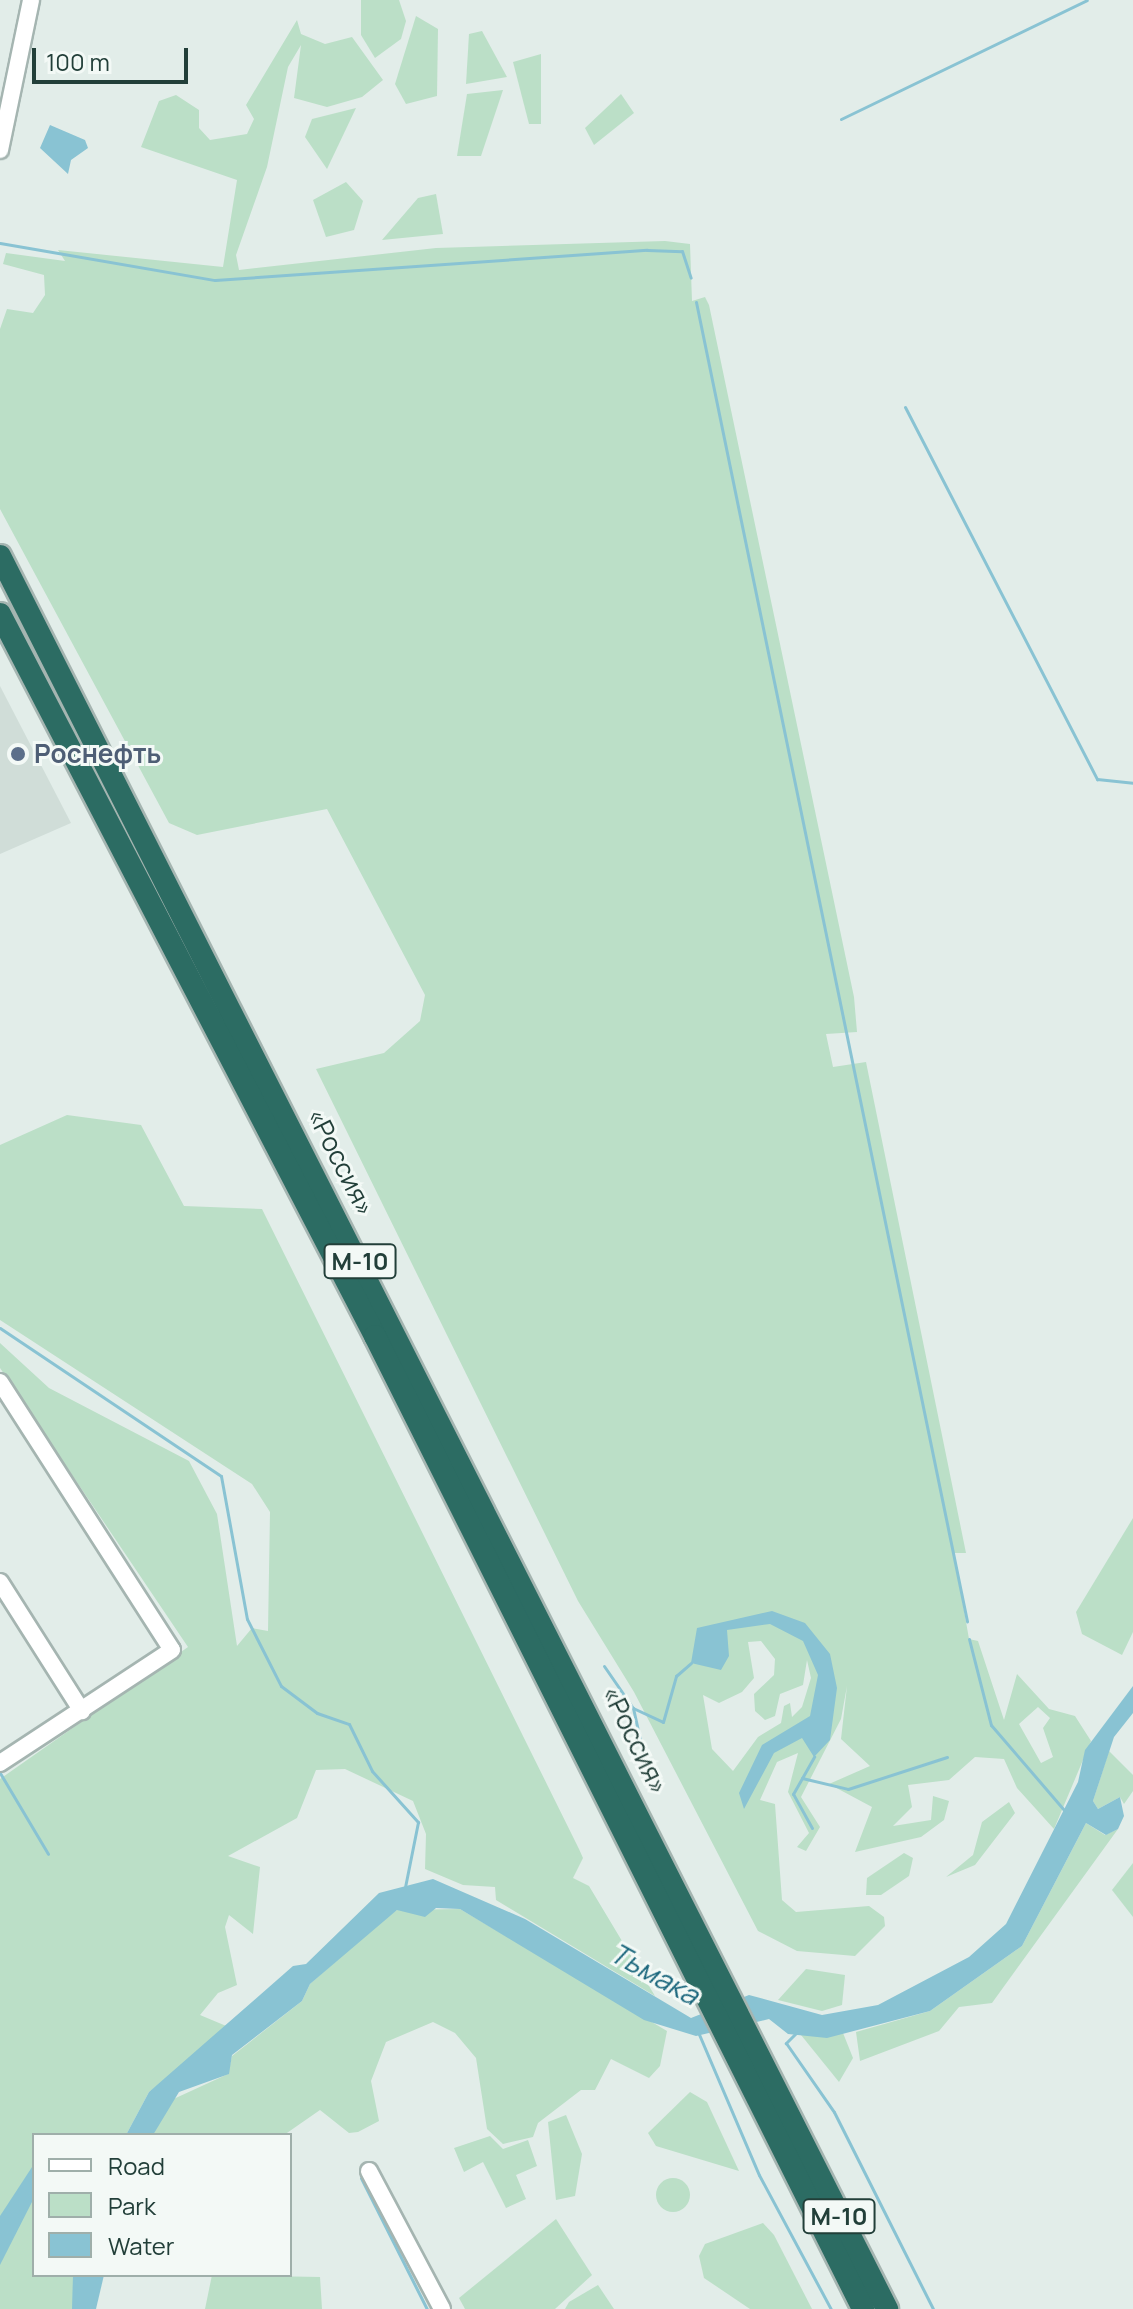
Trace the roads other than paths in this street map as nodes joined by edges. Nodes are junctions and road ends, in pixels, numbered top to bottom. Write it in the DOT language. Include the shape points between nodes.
graph roads {
  1 [pos="31,0"];
  2 [pos="0,150"];
  3 [pos="0,556"];
  4 [pos="0,614"];
  5 [pos="0,1382"];
  6 [pos="0,1582"];
  7 [pos="82,1711"];
  8 [pos="0,1763"];
  9 [pos="369,2171"];
  10 [pos="821,2228"];
  11 [pos="442,2309"];
  12 [pos="850,2309"];
  13 [pos="863,2309"];
  14 [pos="887,2309"];
  1 -- 2 [label="street"];
  3 -- 14 [label="highway, «Россия» / М-10" via="602,1735 713,1969"];
  4 -- 10 [label="highway, «Россия» / М-10" via="375,1336 729,2054"];
  5 -- 7 [label="street" via="172,1650"];
  6 -- 7 [label="street"];
  7 -- 8 [label="street"];
  9 -- 11 [label="street"];
  10 -- 12 [label="street"];
  10 -- 13 [label="highway, М-10"];
}
